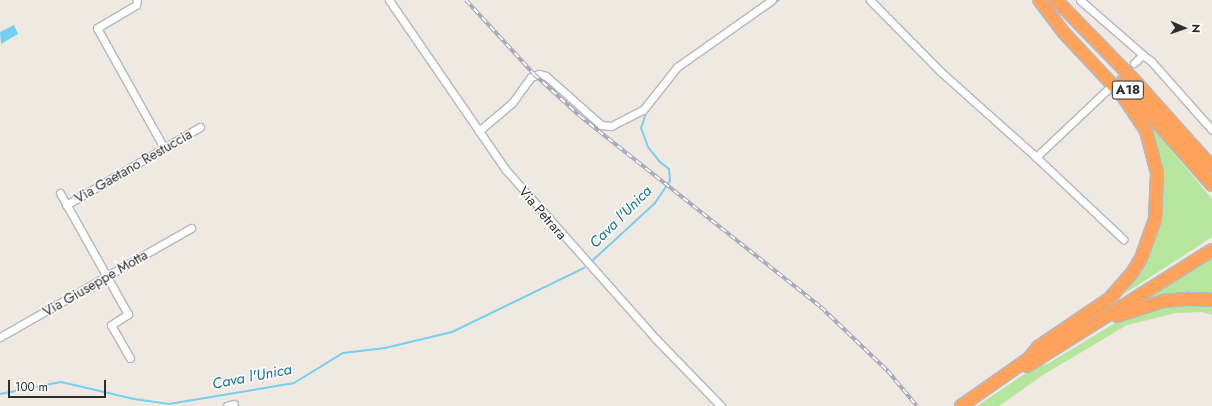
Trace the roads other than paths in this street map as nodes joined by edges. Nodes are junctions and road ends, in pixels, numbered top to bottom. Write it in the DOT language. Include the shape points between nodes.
graph roads {
  1 [pos="137,0"];
  2 [pos="389,0"];
  3 [pos="772,0"];
  4 [pos="870,0"];
  5 [pos="1039,0"];
  6 [pos="1056,0"];
  7 [pos="1080,0"];
  8 [pos="1093,38"];
  9 [pos="1143,56"];
  10 [pos="1134,63"];
  11 [pos="1108,89"];
  12 [pos="200,128"];
  13 [pos="480,130"];
  14 [pos="1212,130"];
  15 [pos="164,148"];
  16 [pos="1036,157"];
  17 [pos="1212,159"];
  18 [pos="1212,168"];
  19 [pos="1212,185"];
  20 [pos="60,193"];
  21 [pos="66,205"];
  22 [pos="191,228"];
  23 [pos="1123,239"];
  24 [pos="1212,241"];
  25 [pos="1212,250"];
  26 [pos="107,276"];
  27 [pos="1212,300"];
  28 [pos="0,337"];
  29 [pos="1050,351"];
  30 [pos="130,358"];
  31 [pos="1028,359"];
  32 [pos="1000,380"];
  33 [pos="721,406"];
  34 [pos="961,406"];
  1 -- 15 [label="street" via="136,5 97,28"];
  2 -- 13 [label="street, Via Petrara"];
  3 -- 13 [label="street" via="677,67 643,110 611,126 601,125 546,76 539,74 531,77 512,102"];
  4 -- 16 [label="street" via="941,72"];
  5 -- 19 [label="highway, A18" via="1127,88"];
  5 -- 31 [label="highway" via="1064,33 1122,95 1138,118 1152,148 1158,189 1150,239 1132,273 1110,298 1038,347"];
  6 -- 8 [label="highway, A18"];
  7 -- 9 [label="street"];
  8 -- 17 [label="highway" via="1120,58"];
  8 -- 18 [label="highway, A18" via="1140,86"];
  9 -- 10 [label="street"];
  9 -- 14 [label="street"];
  11 -- 16 [label="street"];
  12 -- 15 [label="street, Via Gaetano Restuccia"];
  13 -- 33 [label="street, Via Petrara" via="506,170 563,236"];
  15 -- 21 [label="street, Via Gaetano Restuccia"];
  16 -- 23 [label="street"];
  20 -- 21 [label="street"];
  21 -- 26 [label="street"];
  22 -- 26 [label="street, Via Giuseppe Motta"];
  24 -- 31 [label="highway"];
  25 -- 29 [label="highway"];
  26 -- 28 [label="street, Via Giuseppe Motta"];
  26 -- 30 [label="street" via="128,314 110,325"];
  27 -- 29 [label="highway" via="1188,299 1144,306 1110,320"];
  29 -- 32 [label="highway"];
  31 -- 32 [label="highway"];
  32 -- 34 [label="highway"];
}
